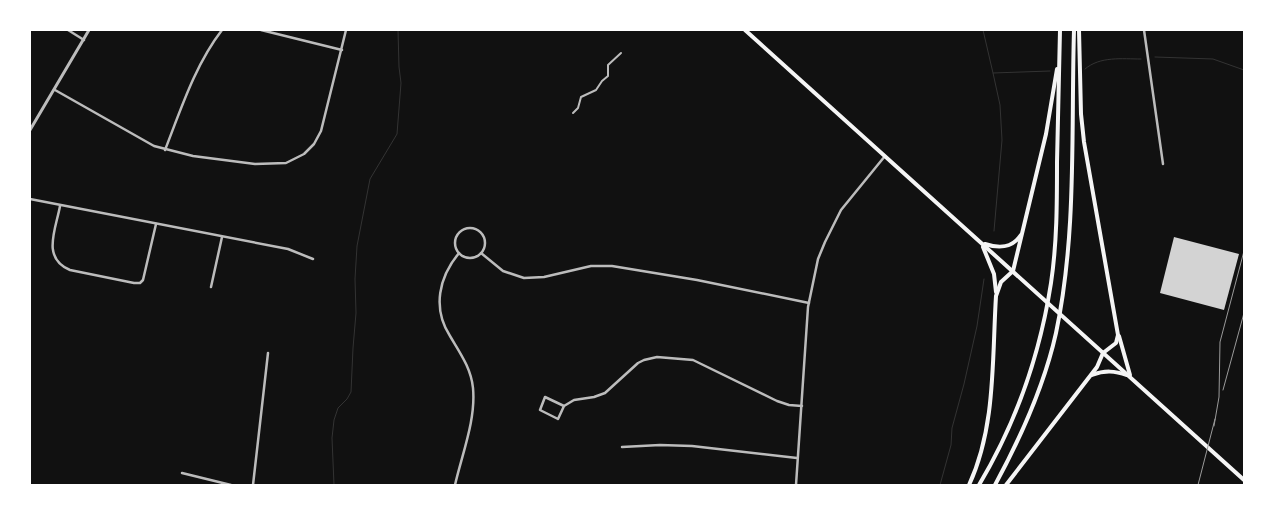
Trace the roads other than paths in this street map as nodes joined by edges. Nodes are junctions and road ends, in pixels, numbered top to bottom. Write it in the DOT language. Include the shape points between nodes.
graph roads {
  1 [pos="68,30"];
  2 [pos="89,30"];
  3 [pos="222,30"];
  4 [pos="261,30"];
  5 [pos="346,30"];
  6 [pos="745,30"];
  7 [pos="1060,30"];
  8 [pos="1074,30"];
  9 [pos="1079,30"];
  10 [pos="1144,30"];
  11 [pos="84,40"];
  12 [pos="342,50"];
  13 [pos="621,53"];
  14 [pos="1059,55"];
  15 [pos="54,90"];
  16 [pos="573,113"];
  17 [pos="30,130"];
  18 [pos="165,150"];
  19 [pos="885,156"];
  20 [pos="1163,164"];
  21 [pos="30,199"];
  22 [pos="60,206"];
  23 [pos="156,224"];
  24 [pos="1024,229"];
  25 [pos="222,237"];
  26 [pos="981,242"];
  27 [pos="482,252"];
  28 [pos="460,253"];
  29 [pos="313,259"];
  30 [pos="1013,271"];
  31 [pos="211,287"];
  32 [pos="996,296"];
  33 [pos="809,303"];
  34 [pos="1118,331"];
  35 [pos="268,353"];
  36 [pos="1103,353"];
  37 [pos="1090,375"];
  38 [pos="1131,377"];
  39 [pos="564,406"];
  40 [pos="802,406"];
  41 [pos="622,447"];
  42 [pos="797,458"];
  43 [pos="182,473"];
  44 [pos="1244,480"];
  45 [pos="231,485"];
  46 [pos="253,485"];
  47 [pos="455,485"];
  48 [pos="796,485"];
  49 [pos="969,485"];
  50 [pos="979,485"];
  51 [pos="995,485"];
  52 [pos="1006,485"];
  1 -- 11 [label="street"];
  2 -- 11 [label="street"];
  3 -- 18 [label="street" via="211,44 192,82"];
  4 -- 12 [label="street"];
  5 -- 12 [label="street"];
  6 -- 19 [label="main road"];
  7 -- 14 [label="main road"];
  8 -- 51 [label="main road" via="1070,224 1064,292 1044,374 1017,444"];
  9 -- 34 [label="main road" via="1081,114 1086,160"];
  10 -- 20 [label="street"];
  11 -- 15 [label="street"];
  12 -- 18 [label="street" via="321,130 304,154 286,163 255,164"];
  13 -- 16 [label="street" via="608,65 607,77 596,90 581,97"];
  14 -- 24 [label="main road" via="1048,125"];
  14 -- 50 [label="main road" via="1057,219 1052,282 1035,356 1021,399"];
  15 -- 17 [label="street"];
  15 -- 18 [label="street"];
  19 -- 26 [label="main road"];
  19 -- 33 [label="street" via="851,196 832,225 818,259"];
  21 -- 22 [label="street"];
  22 -- 23 [label="street"];
  22 -- 23 [label="street" via="52,249 56,262 70,270 134,283 143,280"];
  23 -- 25 [label="street"];
  24 -- 26 [label="main road" via="1009,246 996,247"];
  24 -- 30 [label="main road"];
  25 -- 29 [label="street" via="288,249"];
  25 -- 31 [label="street"];
  26 -- 30 [label="main road"];
  26 -- 32 [label="main road" via="994,274"];
  27 -- 28 [label="street" via="473,257"];
  27 -- 28 [label="street" via="485,244 482,234 470,228 458,235 456,244"];
  27 -- 33 [label="street" via="503,271 524,278 544,277 591,266 612,266"];
  28 -- 47 [label="street" via="443,277 439,298 442,321 467,364 473,388 470,422"];
  30 -- 32 [label="main road" via="1001,282"];
  30 -- 36 [label="main road"];
  32 -- 49 [label="main road" via="988,418"];
  33 -- 40 [label="street"];
  34 -- 36 [label="main road" via="1116,342"];
  34 -- 38 [label="main road"];
  35 -- 46 [label="street"];
  36 -- 37 [label="main road" via="1099,365"];
  36 -- 38 [label="main road"];
  37 -- 38 [label="main road" via="1112,371"];
  37 -- 52 [label="main road"];
  38 -- 44 [label="main road"];
  39 -- 39 [label="street" via="545,397 540,410 558,419"];
  39 -- 40 [label="street" via="579,399 600,396 638,363 656,357 693,360 777,401"];
  40 -- 42 [label="street"];
  41 -- 42 [label="street" via="692,446"];
  42 -- 48 [label="street"];
  43 -- 45 [label="street"];
}
